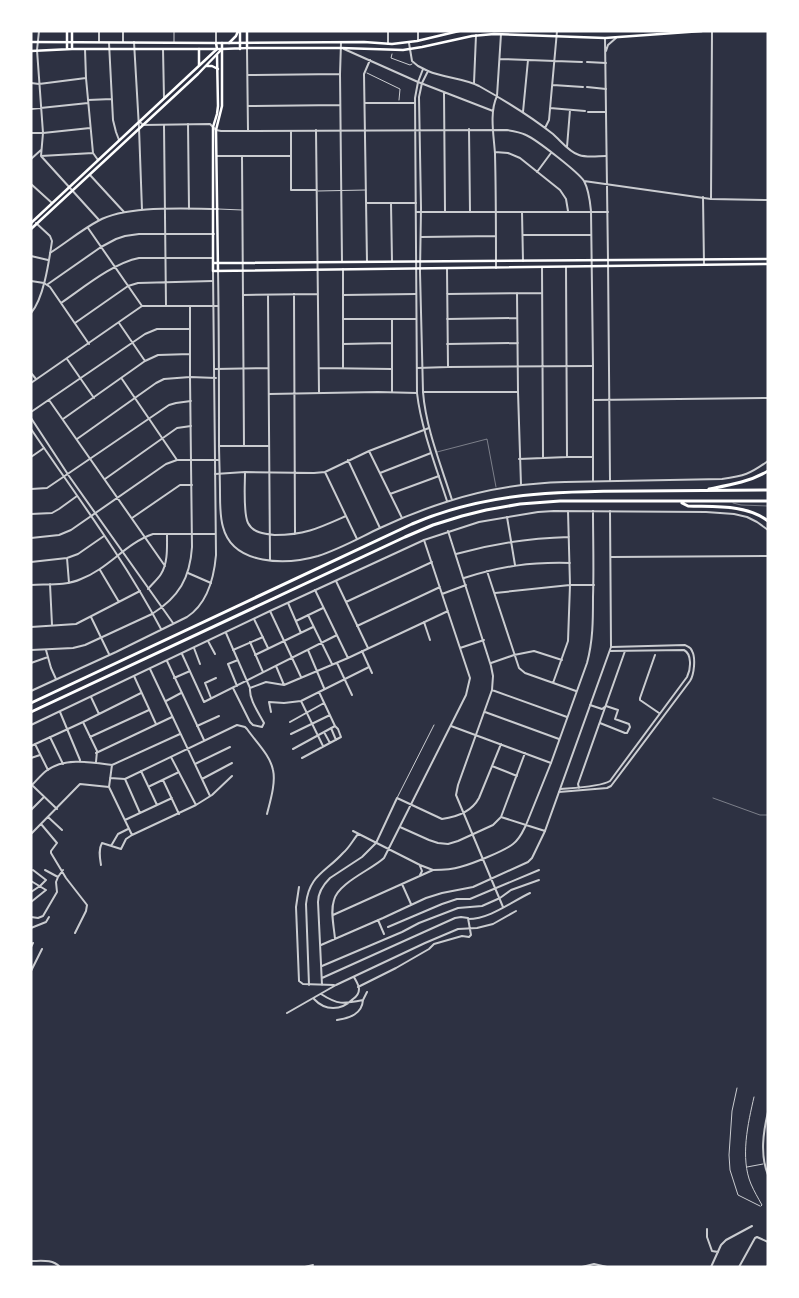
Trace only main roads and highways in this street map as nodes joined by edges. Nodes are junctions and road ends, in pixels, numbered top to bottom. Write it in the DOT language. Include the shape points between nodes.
graph roads {
  1 [pos="67,31"];
  2 [pos="72,31"];
  3 [pos="239,31"];
  4 [pos="247,31"];
  5 [pos="459,31"];
  6 [pos="702,31"];
  7 [pos="668,32"];
  8 [pos="31,42"];
  9 [pos="72,42"];
  10 [pos="67,43"];
  11 [pos="216,43"];
  12 [pos="222,43"];
  13 [pos="229,43"];
  14 [pos="240,43"];
  15 [pos="247,43"];
  16 [pos="72,48"];
  17 [pos="247,48"];
  18 [pos="67,49"];
  19 [pos="199,49"];
  20 [pos="217,49"];
  21 [pos="222,49"];
  22 [pos="240,49"];
  23 [pos="31,50"];
  24 [pos="217,56"];
  25 [pos="200,66"];
  26 [pos="206,67"];
  27 [pos="218,70"];
  28 [pos="32,221"];
  29 [pos="31,229"];
  30 [pos="755,259"];
  31 [pos="768,259"];
  32 [pos="615,260"];
  33 [pos="652,260"];
  34 [pos="676,260"];
  35 [pos="213,263"];
  36 [pos="218,263"];
  37 [pos="755,264"];
  38 [pos="768,264"];
  39 [pos="615,265"];
  40 [pos="652,265"];
  41 [pos="677,265"];
  42 [pos="218,270"];
  43 [pos="768,471"];
  44 [pos="701,490"];
  45 [pos="768,490"];
  46 [pos="768,501"];
  47 [pos="679,502"];
  48 [pos="768,521"];
  49 [pos="31,702"];
  50 [pos="31,712"];
  1 -- 10 [label="main road"];
  2 -- 9 [label="main road"];
  3 -- 13 [label="main road"];
  3 -- 14 [label="main road"];
  4 -- 15 [label="main road"];
  5 -- 15 [label="main road" via="388,44"];
  6 -- 7 [label="main road"];
  7 -- 17 [label="main road" via="616,38 476,35 410,49 387,50"];
  8 -- 10 [label="main road"];
  9 -- 10 [label="main road"];
  9 -- 11 [label="main road"];
  9 -- 16 [label="main road"];
  10 -- 18 [label="main road"];
  11 -- 12 [label="main road"];
  11 -- 20 [label="main road"];
  12 -- 13 [label="main road"];
  12 -- 21 [label="main road"];
  13 -- 14 [label="main road"];
  14 -- 15 [label="main road"];
  14 -- 22 [label="main road"];
  15 -- 17 [label="main road"];
  16 -- 18 [label="main road"];
  16 -- 19 [label="main road"];
  17 -- 22 [label="main road"];
  18 -- 23 [label="main road"];
  19 -- 20 [label="main road"];
  19 -- 25 [label="main road"];
  20 -- 21 [label="main road"];
  20 -- 24 [label="main road"];
  20 -- 25 [label="main road"];
  21 -- 22 [label="main road"];
  21 -- 24 [label="main road"];
  21 -- 36 [label="main road" via="222,106 216,130"];
  24 -- 26 [label="main road"];
  24 -- 27 [label="main road"];
  25 -- 28 [label="main road"];
  26 -- 27 [label="main road"];
  26 -- 29 [label="main road"];
  27 -- 35 [label="main road" via="218,106 213,126"];
  30 -- 31 [label="main road"];
  30 -- 34 [label="main road"];
  30 -- 37 [label="main road"];
  32 -- 33 [label="main road"];
  32 -- 36 [label="main road"];
  32 -- 39 [label="main road"];
  33 -- 34 [label="main road"];
  33 -- 40 [label="main road"];
  34 -- 41 [label="main road"];
  35 -- 36 [label="main road"];
  35 -- 42 [label="main road" via="214,270"];
  36 -- 42 [label="main road"];
  37 -- 38 [label="main road"];
  37 -- 41 [label="main road"];
  39 -- 40 [label="main road"];
  39 -- 42 [label="main road"];
  40 -- 41 [label="main road"];
  43 -- 44 [label="highway" via="744,482"];
  44 -- 45 [label="highway"];
  44 -- 49 [label="highway" via="540,493 457,508 412,524"];
  46 -- 47 [label="highway"];
  47 -- 48 [label="highway" via="688,506 747,511"];
  47 -- 50 [label="highway" via="540,502 502,506 433,525"];
}
